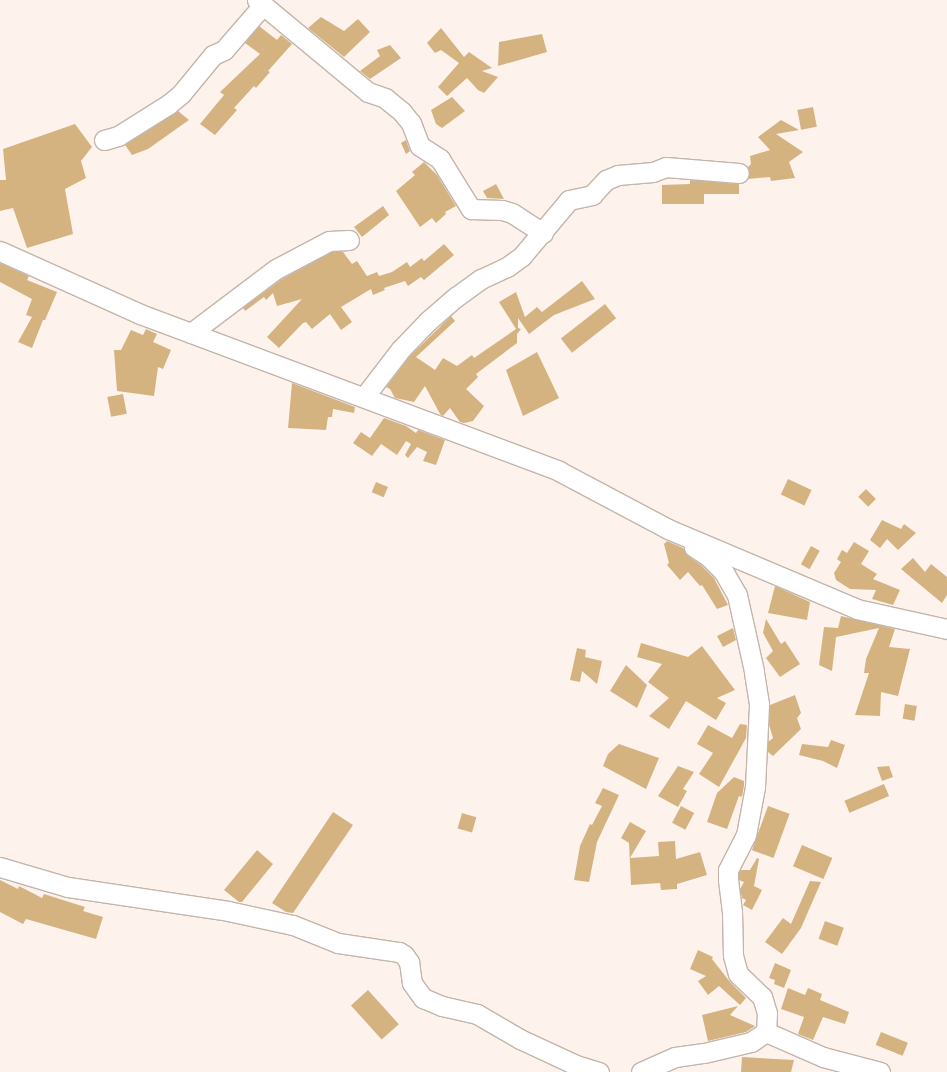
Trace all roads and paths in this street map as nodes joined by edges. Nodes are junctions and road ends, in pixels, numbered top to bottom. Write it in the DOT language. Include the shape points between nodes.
graph roads {
  1 [pos="260,2"];
  2 [pos="104,140"];
  3 [pos="739,173"];
  4 [pos="543,233"];
  5 [pos="349,240"];
  6 [pos="0,251"];
  7 [pos="191,333"];
  8 [pos="364,397"];
  9 [pos="668,529"];
  10 [pos="947,629"];
  11 [pos="0,867"];
  12 [pos="766,1032"];
  13 [pos="820,1065"];
  14 [pos="599,1072"];
  15 [pos="641,1072"];
  16 [pos="880,1072"];
  1 -- 2 [label="street" via="224,50 213,55 170,104 118,136"];
  1 -- 4 [label="street" via="368,92 385,98 402,112 420,146 440,159 471,209 512,213"];
  3 -- 4 [label="street" via="666,168 650,173 615,175 592,196 569,200"];
  4 -- 8 [label="street" via="522,256 481,279 428,321 401,349"];
  5 -- 7 [label="street" via="329,241 276,269"];
  6 -- 7 [label="street" via="140,314"];
  7 -- 8 [label="street"];
  8 -- 9 [label="street" via="559,471"];
  9 -- 10 [label="street" via="857,609"];
  9 -- 12 [label="street" via="723,570 737,595 746,630 759,704 755,779 746,835 728,870 728,880 733,955 738,974 762,997 767,1013"];
  11 -- 14 [label="street" via="68,887 228,911 293,925 338,943 399,952 409,962 412,984 423,998 477,1014 576,1066"];
  12 -- 13 [label="street"];
  12 -- 15 [label="street" via="751,1042 675,1057"];
  13 -- 16 [label="street"];
}
